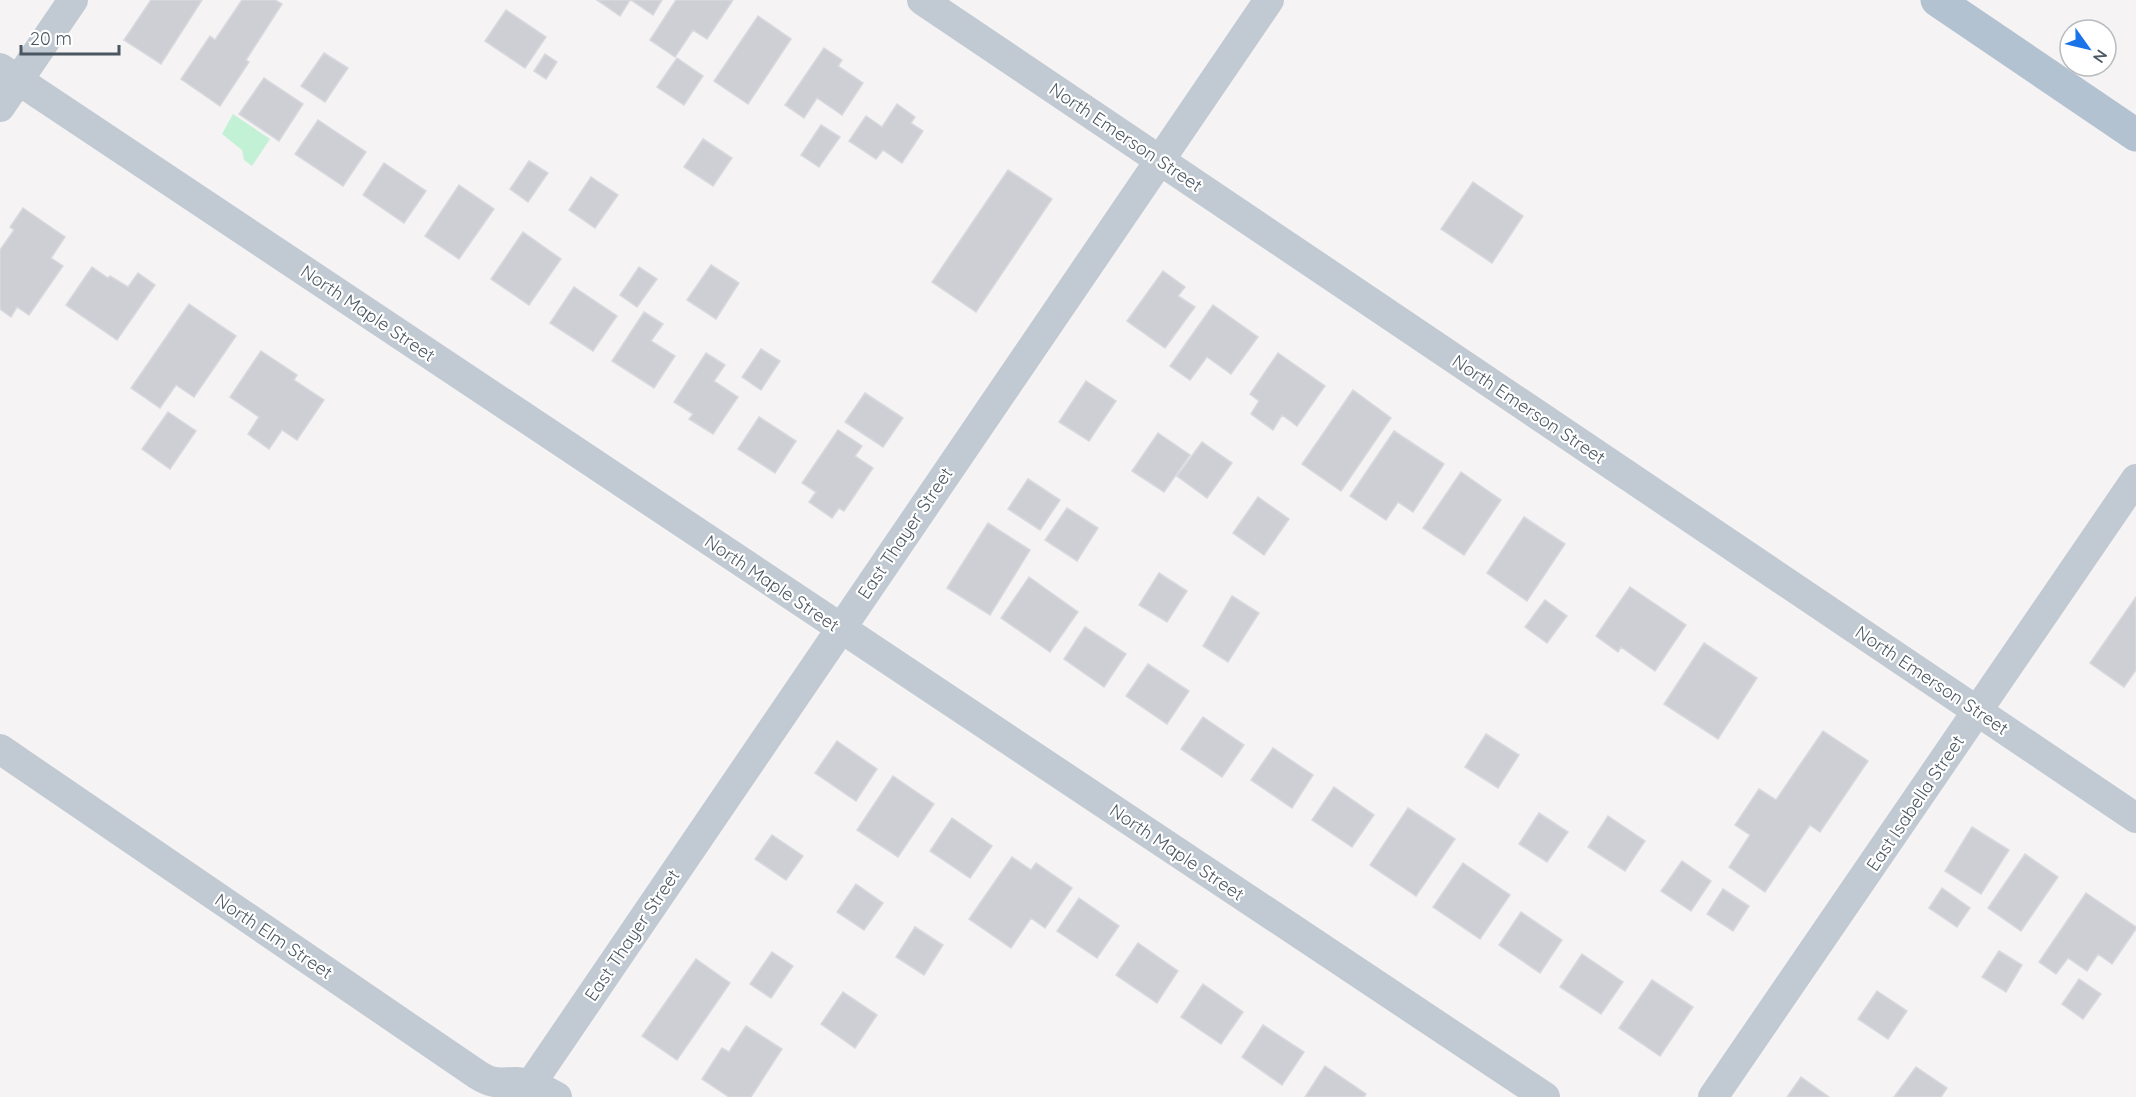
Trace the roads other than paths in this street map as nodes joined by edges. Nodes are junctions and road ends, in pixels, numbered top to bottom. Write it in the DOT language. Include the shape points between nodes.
graph roads {
  1 [pos="73,0"];
  2 [pos="922,0"];
  3 [pos="1269,0"];
  4 [pos="1937,0"];
  5 [pos="9,74"];
  6 [pos="0,107"];
  7 [pos="2136,135"];
  8 [pos="1160,160"];
  9 [pos="2136,479"];
  10 [pos="840,628"];
  11 [pos="1978,711"];
  12 [pos="0,749"];
  13 [pos="2136,818"];
  14 [pos="526,1091"];
  15 [pos="557,1097"];
  16 [pos="1545,1097"];
  17 [pos="1713,1097"];
  1 -- 5 [label="street"];
  2 -- 8 [label="street, North Emerson Street"];
  3 -- 8 [label="street, East Thayer Street"];
  4 -- 7 [label="main road"];
  5 -- 6 [label="street"];
  5 -- 10 [label="street, North Maple Street"];
  8 -- 10 [label="street, East Thayer Street"];
  8 -- 11 [label="street, North Emerson Street"];
  9 -- 11 [label="street, East Isabella Street"];
  10 -- 14 [label="street, East Thayer Street"];
  10 -- 16 [label="street, North Maple Street"];
  11 -- 13 [label="street, North Emerson Street"];
  11 -- 17 [label="street, East Isabella Street"];
  12 -- 14 [label="street, North Elm Street" via="478,1075 497,1084 516,1082"];
  14 -- 15 [label="street, North Elm Street"];
}
